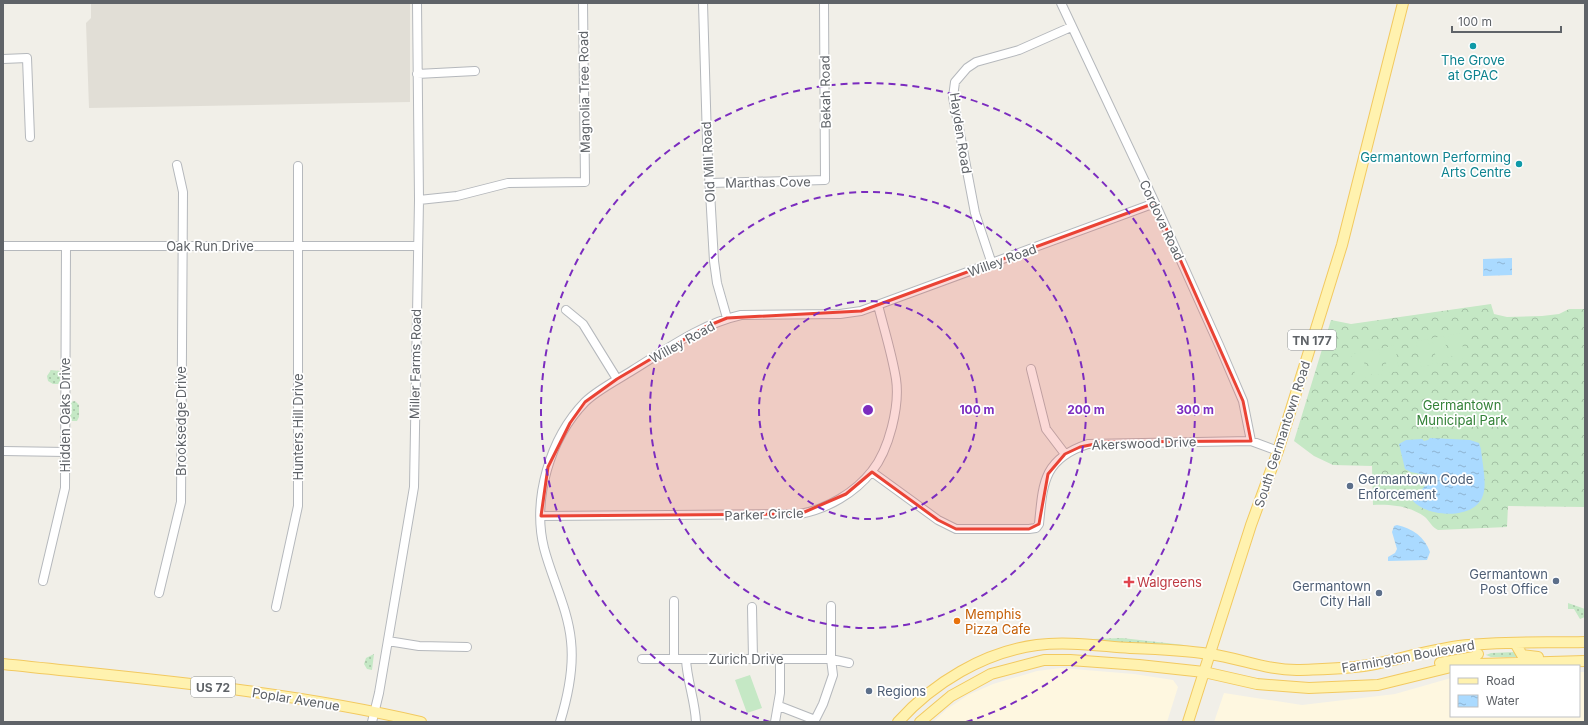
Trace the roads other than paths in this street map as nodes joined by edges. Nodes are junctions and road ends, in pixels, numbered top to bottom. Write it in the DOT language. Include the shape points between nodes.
graph roads {
  1 [pos="417,3"];
  2 [pos="583,3"];
  3 [pos="703,3"];
  4 [pos="824,3"];
  5 [pos="1061,3"];
  6 [pos="1403,3"];
  7 [pos="1071,26"];
  8 [pos="3,59"];
  9 [pos="475,71"];
  10 [pos="417,74"];
  11 [pos="30,137"];
  12 [pos="177,165"];
  13 [pos="298,166"];
  14 [pos="826,180"];
  15 [pos="710,183"];
  16 [pos="419,200"];
  17 [pos="1155,203"];
  18 [pos="3,246"];
  19 [pos="66,246"];
  20 [pos="181,246"];
  21 [pos="297,246"];
  22 [pos="417,246"];
  23 [pos="992,264"];
  24 [pos="878,305"];
  25 [pos="566,310"];
  26 [pos="727,318"];
  27 [pos="1031,369"];
  28 [pos="617,379"];
  29 [pos="1251,441"];
  30 [pos="3,451"];
  31 [pos="1278,451"];
  32 [pos="66,452"];
  33 [pos="1065,454"];
  34 [pos="872,472"];
  35 [pos="540,516"];
  36 [pos="43,582"];
  37 [pos="159,593"];
  38 [pos="674,601"];
  39 [pos="831,606"];
  40 [pos="276,607"];
  41 [pos="752,607"];
  42 [pos="388,641"];
  43 [pos="1585,642"];
  44 [pos="1515,643"];
  45 [pos="467,647"];
  46 [pos="1210,654"];
  47 [pos="1478,654"];
  48 [pos="642,659"];
  49 [pos="674,659"];
  50 [pos="686,659"];
  51 [pos="753,659"];
  52 [pos="780,659"];
  53 [pos="831,659"];
  54 [pos="1585,661"];
  55 [pos="1564,662"];
  56 [pos="3,664"];
  57 [pos="849,664"];
  58 [pos="1460,665"];
  59 [pos="1450,667"];
  60 [pos="1204,672"];
  61 [pos="1415,675"];
  62 [pos="779,706"];
  63 [pos="374,711"];
  64 [pos="372,722"];
  65 [pos="421,722"];
  66 [pos="560,722"];
  67 [pos="696,722"];
  68 [pos="775,722"];
  69 [pos="898,722"];
  70 [pos="920,722"];
  71 [pos="1188,722"];
  1 -- 10 [label="street, Miller Farms Road"];
  2 -- 16 [label="street, Magnolia Tree Road" via="585,182 508,184 457,196"];
  3 -- 15 [label="street, Old Mill Road"];
  4 -- 14 [label="street, Bekah Road"];
  5 -- 7 [label="street, Cordova Road"];
  6 -- 31 [label="main road, South Germantown Road / TN 177" via="1342,245"];
  7 -- 17 [label="street, Cordova Road"];
  7 -- 23 [label="street, Hayden Road" via="1019,50 976,62 955,82 953,97 975,212"];
  8 -- 11 [label="street" via="27,58"];
  9 -- 10 [label="street"];
  10 -- 16 [label="street, Miller Farms Road"];
  12 -- 20 [label="street, Brooksedge Drive" via="183,192"];
  13 -- 21 [label="street, Hunters Hill Drive"];
  14 -- 15 [label="street, Marthas Cove"];
  15 -- 26 [label="street, Old Mill Road" via="714,261"];
  16 -- 22 [label="street, Miller Farms Road"];
  17 -- 23 [label="street, Willey Road"];
  17 -- 29 [label="street, Cordova Road" via="1243,401"];
  18 -- 19 [label="street, Oak Run Drive"];
  19 -- 20 [label="street, Oak Run Drive"];
  19 -- 32 [label="street, Hidden Oaks Drive"];
  20 -- 21 [label="street, Oak Run Drive"];
  20 -- 37 [label="street, Brooksedge Drive" via="181,502"];
  21 -- 22 [label="street, Oak Run Drive"];
  21 -- 40 [label="street, Hunters Hill Drive" via="298,506"];
  22 -- 42 [label="street, Miller Farms Road" via="414,487"];
  23 -- 24 [label="street, Willey Road"];
  24 -- 26 [label="street, Willey Road" via="840,314"];
  24 -- 34 [label="street, Parker Circle" via="896,380 896,402 892,429"];
  25 -- 28 [label="street" via="583,324"];
  26 -- 28 [label="street, Willey Road" via="705,327"];
  27 -- 33 [label="street" via="1046,429"];
  28 -- 35 [label="street, Willey Road" via="585,402 557,444 543,486"];
  29 -- 31 [label="street, Akerswood Drive"];
  29 -- 33 [label="street, Akerswood Drive" via="1105,442 1088,444"];
  30 -- 32 [label="street"];
  31 -- 46 [label="main road, South Germantown Road / TN 177"];
  32 -- 36 [label="street, Hidden Oaks Drive" via="65,488"];
  33 -- 34 [label="street, Akerswood Drive" via="1053,466 1044,483 1039,524 1036,528 1029,529 956,529 938,520"];
  34 -- 35 [label="street, Parker Circle" via="846,494 817,510 800,514"];
  35 -- 66 [label="street, Willey Road" via="544,548 569,625 571,640 570,680"];
  38 -- 49 [label="street"];
  39 -- 53 [label="street"];
  41 -- 51 [label="street"];
  42 -- 45 [label="street" via="419,646"];
  42 -- 63 [label="street, Miller Farms Road"];
  43 -- 44 [label="main road, Farmington Boulevard"];
  44 -- 47 [label="main road, Farmington Boulevard"];
  44 -- 55 [label="main road" via="1522,655"];
  46 -- 47 [label="main road, Farmington Boulevard" via="1269,668 1297,670 1338,669 1374,664 1438,650"];
  46 -- 60 [label="main road, South Germantown Road / TN 177"];
  46 -- 69 [label="main road, Farmington Boulevard" via="1084,644 1052,644 1024,648 986,660 944,682"];
  47 -- 55 [label="main road, Farmington Boulevard"];
  47 -- 58 [label="main road, Farmington Boulevard"];
  47 -- 61 [label="main road" via="1469,658 1444,661"];
  48 -- 49 [label="street, Zurich Drive"];
  49 -- 50 [label="street, Zurich Drive"];
  50 -- 51 [label="street, Zurich Drive"];
  50 -- 67 [label="street"];
  51 -- 52 [label="street, Zurich Drive"];
  52 -- 53 [label="street, Zurich Drive"];
  52 -- 62 [label="street"];
  53 -- 57 [label="street, Zurich Drive"];
  53 -- 62 [label="street" via="833,675 815,720"];
  54 -- 55 [label="main road, Farmington Boulevard"];
  56 -- 63 [label="main road, Poplar Avenue / US 72" via="239,690"];
  59 -- 61 [label="main road, Farmington Boulevard"];
  60 -- 61 [label="main road, Farmington Boulevard" via="1257,684 1309,688 1378,685"];
  60 -- 70 [label="main road, Farmington Boulevard" via="1070,660 1030,663 991,674 951,696"];
  60 -- 71 [label="main road, South Germantown Road / TN 177"];
  62 -- 68 [label="street"];
  63 -- 64 [label="street, Miller Farms Road"];
  63 -- 65 [label="main road, Poplar Avenue / US 72"];
}
